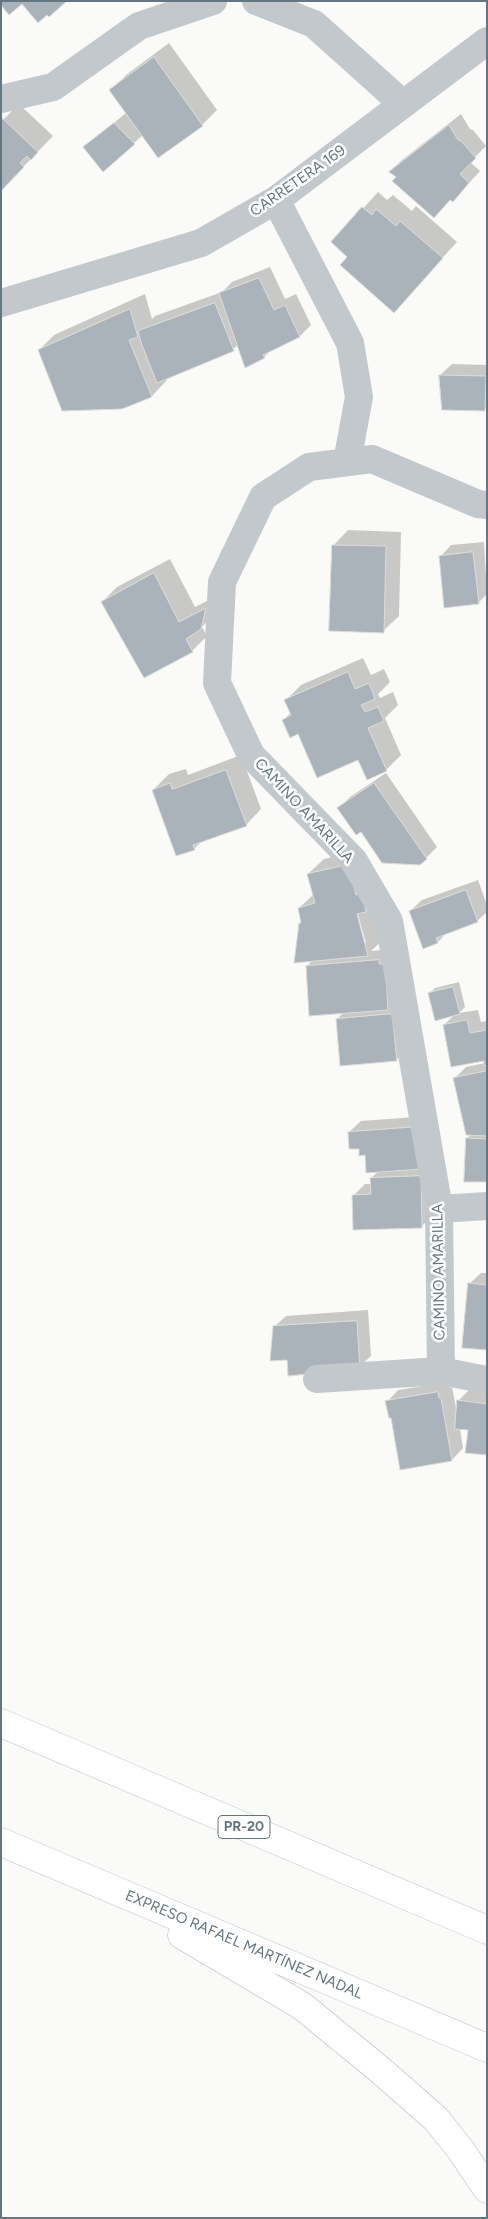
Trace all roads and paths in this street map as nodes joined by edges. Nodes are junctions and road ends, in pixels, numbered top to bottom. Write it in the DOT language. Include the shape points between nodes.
graph roads {
  1 [pos="213,1"];
  2 [pos="256,1"];
  3 [pos="487,41"];
  4 [pos="1,100"];
  5 [pos="404,104"];
  6 [pos="276,200"];
  7 [pos="1,303"];
  8 [pos="346,462"];
  9 [pos="487,505"];
  10 [pos="487,1206"];
  11 [pos="439,1209"];
  12 [pos="441,1371"];
  13 [pos="317,1380"];
  14 [pos="487,1380"];
  15 [pos="1,1723"];
  16 [pos="1,1842"];
  17 [pos="84,1877"];
  18 [pos="487,1930"];
  19 [pos="487,2048"];
  20 [pos="487,2188"];
  1 -- 4 [label="street" via="139,26 53,87"];
  2 -- 5 [label="street" via="314,24"];
  3 -- 5 [label="street, CARRETERA 169"];
  5 -- 6 [label="street, CARRETERA 169"];
  6 -- 7 [label="street, CARRETERA 169" via="202,243"];
  6 -- 8 [label="street" via="350,343 359,397"];
  8 -- 9 [label="street, CAMINO AMARILLA" via="372,459"];
  8 -- 11 [label="street, CAMINO AMARILLA" via="309,467 263,497 222,582 217,683 251,755 354,861 389,921"];
  10 -- 11 [label="street"];
  11 -- 12 [label="street, CAMINO AMARILLA"];
  12 -- 13 [label="street"];
  12 -- 14 [label="street"];
  15 -- 18 [label="highway, PR-20"];
  16 -- 17 [label="highway, EXPRESO RAFAEL MARTÍNEZ NADAL"];
  17 -- 19 [label="highway, EXPRESO RAFAEL MARTÍNEZ NADAL"];
  17 -- 20 [label="highway" via="302,2006 436,2119"];
}
